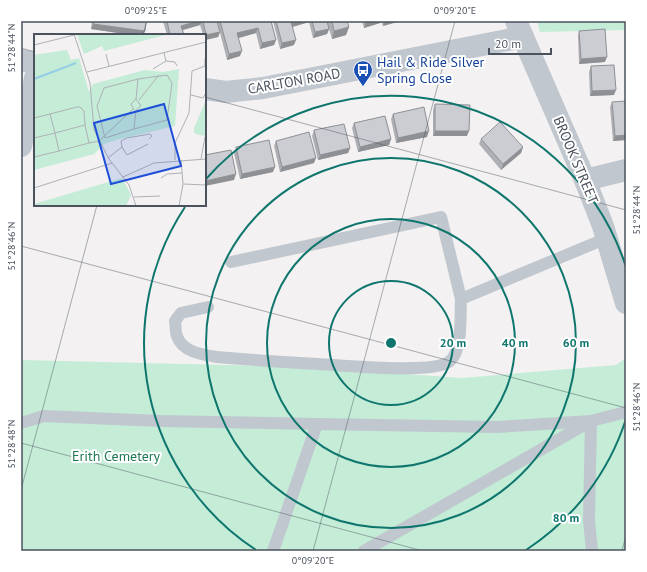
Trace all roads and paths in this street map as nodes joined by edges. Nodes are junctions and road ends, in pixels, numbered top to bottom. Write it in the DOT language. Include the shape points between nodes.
graph roads {
  1 [pos="519,29"];
  2 [pos="21,60"];
  3 [pos="34,63"];
  4 [pos="34,83"];
  5 [pos="206,89"];
  6 [pos="21,146"];
  7 [pos="626,170"];
  8 [pos="585,180"];
  9 [pos="607,238"];
  10 [pos="231,262"];
  11 [pos="461,299"];
  12 [pos="626,303"];
  13 [pos="208,307"];
  14 [pos="626,412"];
  15 [pos="592,421"];
  16 [pos="21,424"];
  17 [pos="317,424"];
  18 [pos="273,551"];
  19 [pos="364,551"];
  20 [pos="592,551"];
  1 -- 5 [label="street, CARLTON ROAD" via="263,88 226,92"];
  1 -- 8 [label="street, BROOK STREET"];
  2 -- 3 [label="street"];
  4 -- 6 [label="street"];
  7 -- 8 [label="street"];
  8 -- 9 [label="street, BROOK STREET"];
  9 -- 11 [label="lane"];
  9 -- 12 [label="street, BROOK STREET"];
  10 -- 11 [label="lane" via="441,216"];
  11 -- 13 [label="lane" via="456,356 440,366 399,369 217,358 190,351 181,344 175,321 181,313"];
  14 -- 15 [label="lane"];
  15 -- 17 [label="lane" via="497,427"];
  15 -- 19 [label="lane"];
  15 -- 20 [label="lane" via="589,520"];
  16 -- 17 [label="lane" via="44,416"];
  17 -- 18 [label="lane"];
}
